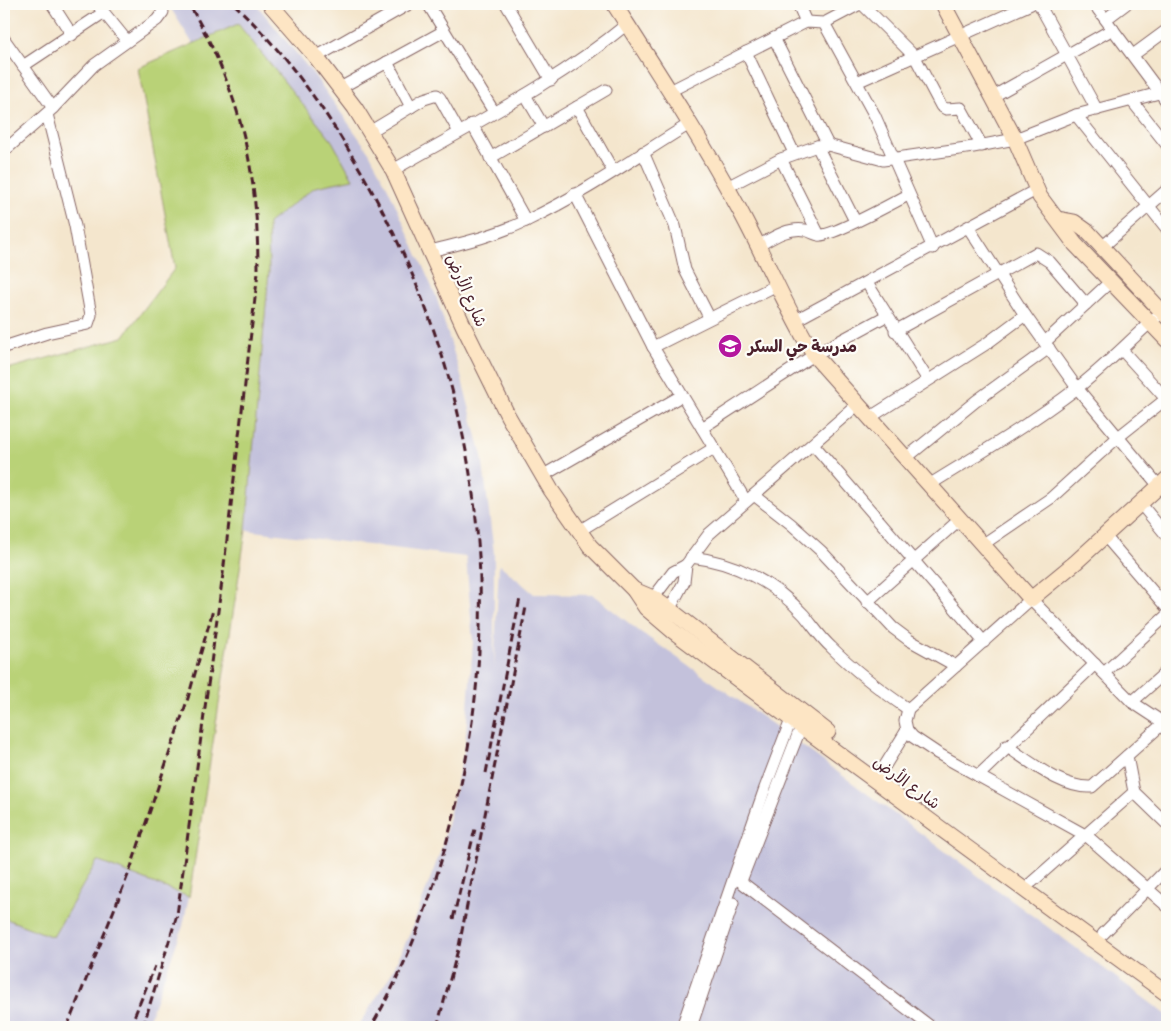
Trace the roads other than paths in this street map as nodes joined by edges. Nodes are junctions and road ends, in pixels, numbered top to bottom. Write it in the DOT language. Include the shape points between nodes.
graph roads {
  1 [pos="52,4"];
  2 [pos="161,4"];
  3 [pos="270,4"];
  4 [pos="409,4"];
  5 [pos="428,4"];
  6 [pos="506,4"];
  7 [pos="614,4"];
  8 [pos="798,4"];
  9 [pos="857,4"];
  10 [pos="943,4"];
  11 [pos="1031,4"];
  12 [pos="1038,4"];
  13 [pos="1094,4"];
  14 [pos="1126,4"];
  15 [pos="100,9"];
  16 [pos="1106,19"];
  17 [pos="806,22"];
  18 [pos="824,23"];
  19 [pos="627,24"];
  20 [pos="1114,29"];
  21 [pos="1167,30"];
  22 [pos="444,31"];
  23 [pos="72,35"];
  24 [pos="959,36"];
  25 [pos="774,38"];
  26 [pos="4,39"];
  27 [pos="127,41"];
  28 [pos="746,52"];
  29 [pos="1067,55"];
  30 [pos="1133,55"];
  31 [pos="316,57"];
  32 [pos="915,57"];
  33 [pos="387,62"];
  34 [pos="23,66"];
  35 [pos="551,80"];
  36 [pos="857,82"];
  37 [pos="340,88"];
  38 [pos="606,90"];
  39 [pos="670,91"];
  40 [pos="525,95"];
  41 [pos="992,97"];
  42 [pos="1164,98"];
  43 [pos="1132,101"];
  44 [pos="411,107"];
  45 [pos="577,107"];
  46 [pos="1097,110"];
  47 [pos="50,111"];
  48 [pos="494,112"];
  49 [pos="1076,115"];
  50 [pos="472,124"];
  51 [pos="691,124"];
  52 [pos="544,127"];
  53 [pos="371,131"];
  54 [pos="460,132"];
  55 [pos="1015,139"];
  56 [pos="1167,145"];
  57 [pos="823,146"];
  58 [pos="982,146"];
  59 [pos="4,151"];
  60 [pos="643,152"];
  61 [pos="794,153"];
  62 [pos="490,158"];
  63 [pos="781,159"];
  64 [pos="893,159"];
  65 [pos="394,170"];
  66 [pos="613,171"];
  67 [pos="727,187"];
  68 [pos="1036,190"];
  69 [pos="1167,190"];
  70 [pos="576,194"];
  71 [pos="908,195"];
  72 [pos="1148,207"];
  73 [pos="1058,220"];
  74 [pos="526,221"];
  75 [pos="855,221"];
  76 [pos="968,226"];
  77 [pos="1167,229"];
  78 [pos="820,236"];
  79 [pos="758,246"];
  80 [pos="932,248"];
  81 [pos="1101,248"];
  82 [pos="430,251"];
  83 [pos="1000,274"];
  84 [pos="1110,282"];
  85 [pos="867,283"];
  86 [pos="777,286"];
  87 [pos="1086,304"];
  88 [pos="1025,315"];
  89 [pos="1164,315"];
  90 [pos="886,316"];
  91 [pos="710,317"];
  92 [pos="794,321"];
  93 [pos="1150,322"];
  94 [pos="895,331"];
  95 [pos="1167,340"];
  96 [pos="1047,345"];
  97 [pos="4,347"];
  98 [pos="653,347"];
  99 [pos="1122,350"];
  100 [pos="814,355"];
  101 [pos="928,380"];
  102 [pos="1077,388"];
  103 [pos="682,396"];
  104 [pos="1167,400"];
  105 [pos="857,405"];
  106 [pos="869,418"];
  107 [pos="702,428"];
  108 [pos="1117,438"];
  109 [pos="813,444"];
  110 [pos="714,448"];
  111 [pos="906,458"];
  112 [pos="542,476"];
  113 [pos="1165,481"];
  114 [pos="930,485"];
  115 [pos="750,498"];
  116 [pos="1140,503"];
  117 [pos="959,520"];
  118 [pos="579,531"];
  119 [pos="1105,536"];
  120 [pos="1167,536"];
  121 [pos="982,545"];
  122 [pos="914,559"];
  123 [pos="688,561"];
  124 [pos="1031,599"];
  125 [pos="867,602"];
  126 [pos="650,603"];
  127 [pos="1167,608"];
  128 [pos="666,615"];
  129 [pos="1165,621"];
  130 [pos="984,642"];
  131 [pos="1095,664"];
  132 [pos="956,666"];
  133 [pos="1167,671"];
  134 [pos="1104,673"];
  135 [pos="1132,702"];
  136 [pos="908,709"];
  137 [pos="798,717"];
  138 [pos="1166,723"];
  139 [pos="907,730"];
  140 [pos="1006,746"];
  141 [pos="1127,756"];
  142 [pos="881,772"];
  143 [pos="978,776"];
  144 [pos="1134,792"];
  145 [pos="1167,824"];
  146 [pos="1087,836"];
  147 [pos="1167,869"];
  148 [pos="737,879"];
  149 [pos="1032,882"];
  150 [pos="1148,888"];
  151 [pos="1167,906"];
  152 [pos="1103,934"];
  153 [pos="1126,957"];
  154 [pos="1167,982"];
  155 [pos="1167,994"];
  156 [pos="682,1027"];
  157 [pos="691,1027"];
  158 [pos="932,1027"];
  1 -- 23 [label="street"];
  2 -- 27 [label="street" via="164,12 161,16"];
  3 -- 31 [label="main road, شارع الأرض"];
  4 -- 31 [label="street"];
  5 -- 22 [label="street"];
  6 -- 35 [label="street"];
  7 -- 19 [label="main road"];
  8 -- 17 [label="street"];
  9 -- 18 [label="street"];
  9 -- 32 [label="street"];
  10 -- 24 [label="main road"];
  11 -- 24 [label="street"];
  12 -- 29 [label="street"];
  13 -- 16 [label="street"];
  14 -- 16 [label="street"];
  15 -- 23 [label="street"];
  15 -- 27 [label="street"];
  16 -- 20 [label="street"];
  17 -- 18 [label="street"];
  17 -- 25 [label="street"];
  18 -- 36 [label="street"];
  19 -- 35 [label="street"];
  19 -- 39 [label="main road"];
  20 -- 29 [label="street"];
  20 -- 30 [label="street"];
  21 -- 30 [label="street"];
  22 -- 33 [label="street"];
  22 -- 48 [label="street"];
  23 -- 34 [label="street"];
  24 -- 32 [label="street"];
  24 -- 41 [label="main road"];
  25 -- 28 [label="street"];
  25 -- 57 [label="street"];
  26 -- 34 [label="street"];
  27 -- 47 [label="street" via="80,78"];
  28 -- 39 [label="street"];
  28 -- 61 [label="street"];
  29 -- 41 [label="street"];
  29 -- 46 [label="street"];
  30 -- 42 [label="street"];
  31 -- 37 [label="main road, شارع الأرض"];
  32 -- 36 [label="street"];
  32 -- 58 [label="street" via="941,106 961,108"];
  33 -- 37 [label="street"];
  33 -- 44 [label="street"];
  34 -- 47 [label="street"];
  35 -- 40 [label="street"];
  36 -- 64 [label="street"];
  37 -- 53 [label="main road, شارع الأرض"];
  38 -- 45 [label="street"];
  39 -- 51 [label="main road"];
  40 -- 48 [label="street"];
  40 -- 52 [label="street"];
  41 -- 55 [label="main road"];
  42 -- 43 [label="street"];
  43 -- 46 [label="street"];
  43 -- 56 [label="street"];
  44 -- 53 [label="street"];
  44 -- 54 [label="street" via="437,95"];
  45 -- 52 [label="street"];
  45 -- 66 [label="street"];
  46 -- 49 [label="street"];
  47 -- 59 [label="street"];
  47 -- 97 [label="street" via="91,315 88,324"];
  48 -- 50 [label="street"];
  49 -- 55 [label="street"];
  49 -- 72 [label="street"];
  50 -- 54 [label="street"];
  50 -- 62 [label="street"];
  51 -- 60 [label="street"];
  51 -- 67 [label="main road"];
  52 -- 62 [label="street"];
  53 -- 65 [label="main road, شارع الأرض"];
  54 -- 65 [label="street"];
  55 -- 58 [label="street"];
  55 -- 68 [label="main road"];
  57 -- 61 [label="street"];
  57 -- 64 [label="street" via="870,158"];
  57 -- 75 [label="street"];
  58 -- 64 [label="street"];
  60 -- 66 [label="street"];
  60 -- 91 [label="street" via="675,226 685,270"];
  61 -- 63 [label="street"];
  62 -- 74 [label="street"];
  63 -- 67 [label="street"];
  63 -- 78 [label="street"];
  64 -- 71 [label="street"];
  65 -- 82 [label="main road, شارع الأرض"];
  66 -- 70 [label="street"];
  67 -- 79 [label="main road"];
  68 -- 73 [label="main road"];
  68 -- 76 [label="street"];
  69 -- 72 [label="street"];
  70 -- 74 [label="street"];
  70 -- 98 [label="street"];
  71 -- 75 [label="street"];
  71 -- 80 [label="street"];
  72 -- 77 [label="street"];
  72 -- 81 [label="street"];
  73 -- 81 [label="main road" via="1078,224"];
  73 -- 84 [label="main road"];
  74 -- 82 [label="street" via="495,234"];
  75 -- 78 [label="street"];
  76 -- 80 [label="street"];
  76 -- 83 [label="street"];
  78 -- 79 [label="street" via="806,230 795,230"];
  79 -- 86 [label="main road"];
  80 -- 85 [label="street"];
  81 -- 89 [label="main road"];
  82 -- 112 [label="main road, شارع الأرض" via="464,327"];
  83 -- 87 [label="street" via="1032,254 1039,254"];
  83 -- 88 [label="street"];
  83 -- 94 [label="street"];
  84 -- 87 [label="street"];
  84 -- 93 [label="main road"];
  85 -- 90 [label="street"];
  85 -- 92 [label="street"];
  86 -- 91 [label="street"];
  86 -- 92 [label="main road"];
  87 -- 96 [label="street"];
  88 -- 96 [label="street"];
  88 -- 101 [label="street"];
  89 -- 93 [label="street"];
  90 -- 94 [label="street"];
  90 -- 100 [label="street"];
  91 -- 98 [label="street"];
  92 -- 100 [label="main road"];
  93 -- 95 [label="main road"];
  93 -- 99 [label="street"];
  94 -- 101 [label="street"];
  96 -- 102 [label="street"];
  96 -- 111 [label="street"];
  98 -- 103 [label="street"];
  99 -- 102 [label="street"];
  99 -- 104 [label="street"];
  100 -- 105 [label="main road"];
  100 -- 107 [label="street"];
  101 -- 106 [label="street"];
  102 -- 108 [label="street"];
  102 -- 114 [label="street"];
  103 -- 107 [label="street"];
  103 -- 112 [label="street"];
  104 -- 108 [label="street"];
  105 -- 106 [label="main road"];
  105 -- 109 [label="street"];
  106 -- 111 [label="main road"];
  107 -- 110 [label="street"];
  108 -- 113 [label="street"];
  108 -- 121 [label="street" via="1051,498"];
  109 -- 115 [label="street"];
  109 -- 122 [label="street"];
  110 -- 115 [label="street"];
  110 -- 118 [label="street"];
  111 -- 114 [label="main road"];
  112 -- 118 [label="main road, شارع الأرض"];
  113 -- 116 [label="main road"];
  114 -- 117 [label="main road"];
  115 -- 123 [label="street" via="709,534"];
  115 -- 125 [label="street" via="821,551"];
  116 -- 119 [label="main road"];
  116 -- 120 [label="street"];
  117 -- 121 [label="main road"];
  117 -- 122 [label="street"];
  118 -- 126 [label="main road, شارع الأرض"];
  119 -- 124 [label="main road"];
  119 -- 127 [label="street"];
  121 -- 124 [label="main road"];
  122 -- 125 [label="street"];
  122 -- 130 [label="street"];
  123 -- 126 [label="street" via="673,572"];
  123 -- 128 [label="street" via="684,582"];
  123 -- 136 [label="street" via="729,565 770,584 856,672"];
  124 -- 130 [label="street"];
  124 -- 131 [label="street"];
  125 -- 132 [label="street" via="909,640"];
  126 -- 128 [label="main road, شارع الأرض"];
  128 -- 137 [label="main road, شارع الأرض"];
  129 -- 134 [label="street"];
  130 -- 132 [label="street"];
  131 -- 134 [label="street"];
  131 -- 140 [label="street"];
  132 -- 136 [label="street"];
  133 -- 135 [label="street"];
  134 -- 135 [label="street"];
  135 -- 138 [label="street"];
  136 -- 139 [label="street"];
  137 -- 142 [label="main road, شارع الأرض"];
  137 -- 148 [label="street"];
  137 -- 153 [label="main road, شارع الأرض"];
  138 -- 141 [label="street"];
  139 -- 142 [label="street"];
  139 -- 143 [label="street" via="937,753"];
  140 -- 141 [label="street" via="1068,783 1081,787 1100,782"];
  140 -- 143 [label="street"];
  141 -- 144 [label="street"];
  142 -- 149 [label="main road, شارع الأرض"];
  143 -- 146 [label="street"];
  144 -- 145 [label="street"];
  144 -- 146 [label="street"];
  146 -- 149 [label="street"];
  146 -- 150 [label="street"];
  147 -- 150 [label="street"];
  148 -- 156 [label="street"];
  148 -- 157 [label="street"];
  148 -- 158 [label="street"];
  149 -- 152 [label="main road, شارع الأرض"];
  150 -- 151 [label="street"];
  150 -- 152 [label="street"];
  152 -- 153 [label="main road, شارع الأرض"];
  153 -- 154 [label="main road, شارع الأرض"];
  153 -- 155 [label="main road, شارع الأرض"];
}
